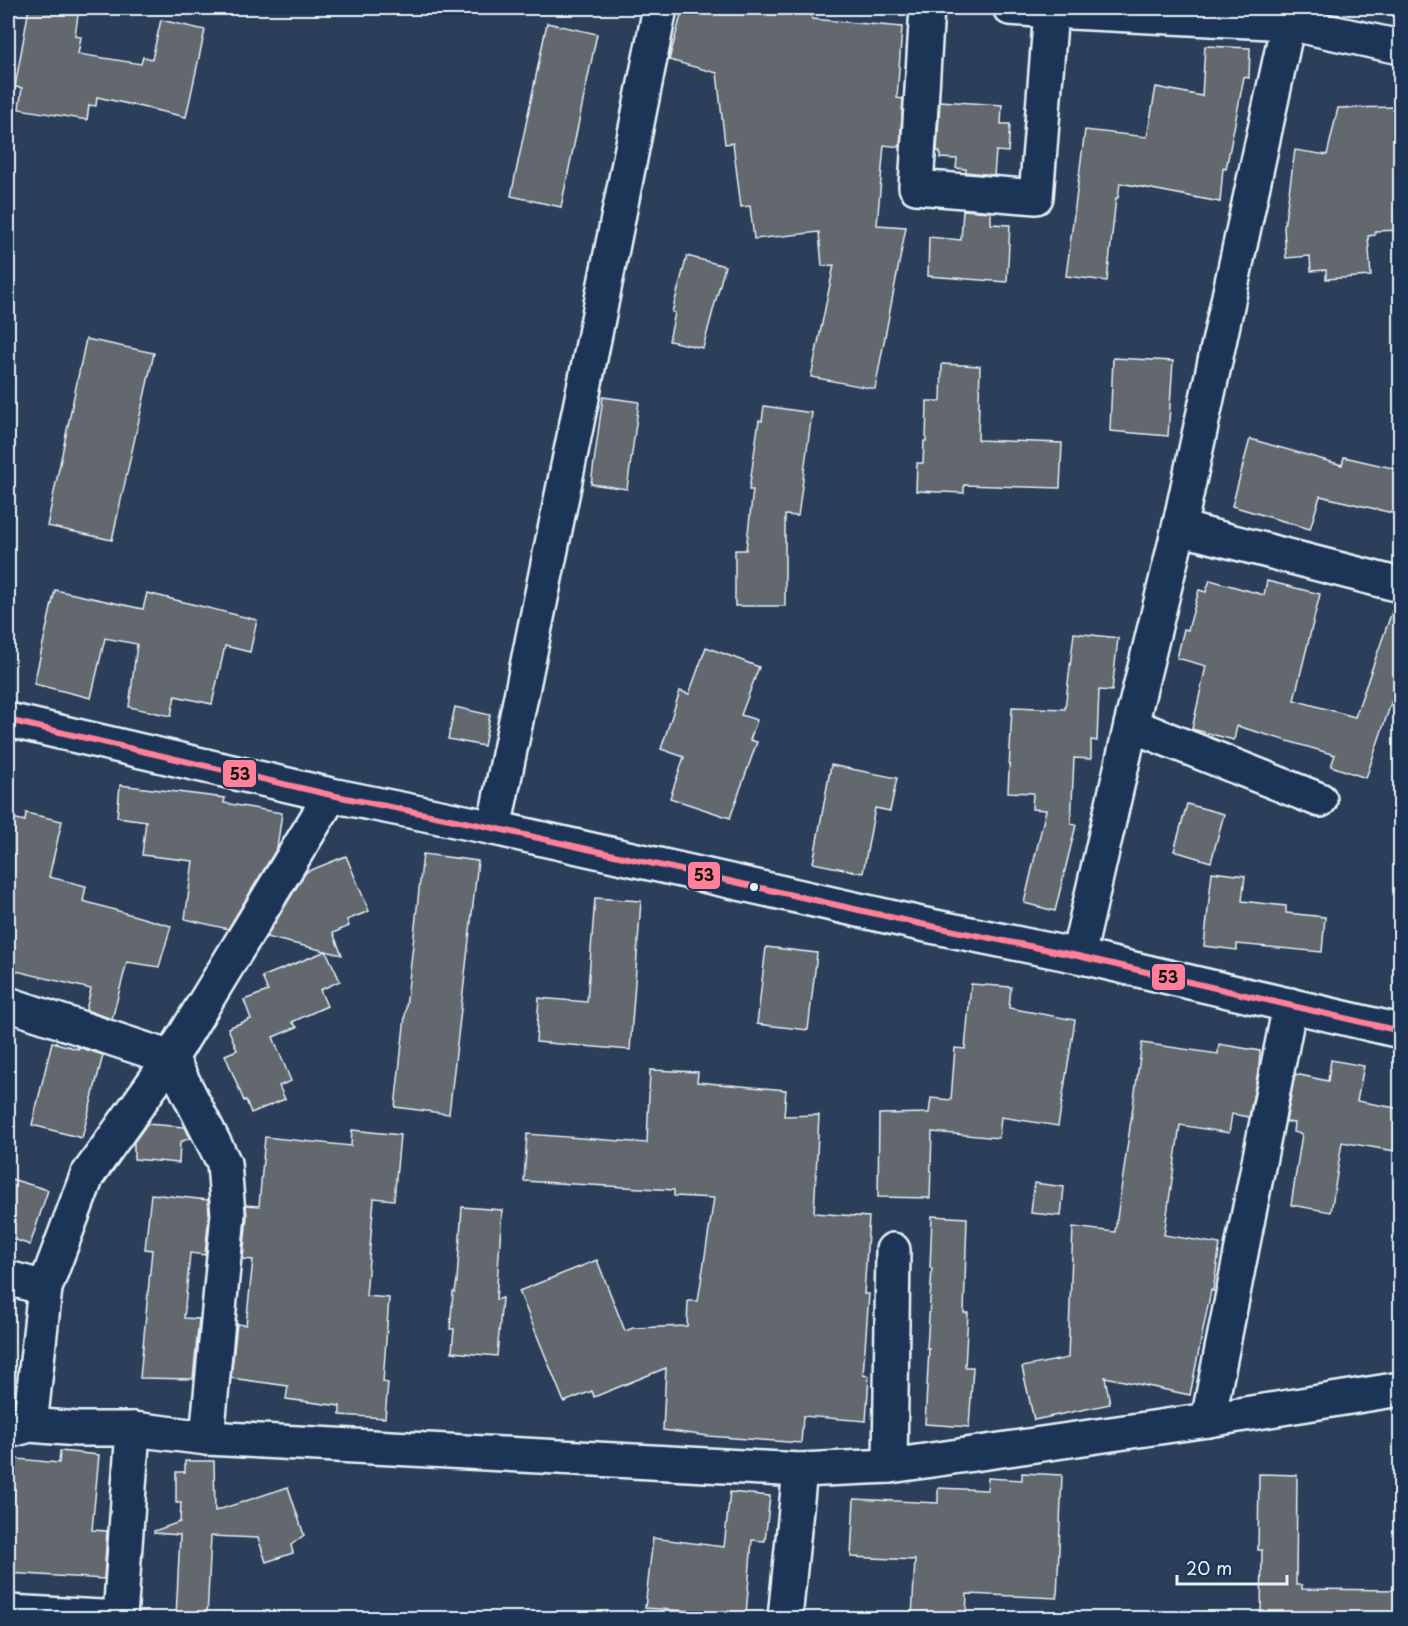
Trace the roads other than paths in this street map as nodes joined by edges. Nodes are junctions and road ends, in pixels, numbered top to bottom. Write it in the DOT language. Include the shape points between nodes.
graph roads {
  1 [pos="660,8"];
  2 [pos="927,8"];
  3 [pos="1010,8"];
  4 [pos="1051,11"];
  5 [pos="1291,15"];
  6 [pos="1401,47"];
  7 [pos="1179,528"];
  8 [pos="1401,585"];
  9 [pos="8,720"];
  10 [pos="1131,725"];
  11 [pos="331,795"];
  12 [pos="1320,800"];
  13 [pos="494,828"];
  14 [pos="1078,956"];
  15 [pos="8,1004"];
  16 [pos="1290,1005"];
  17 [pos="1401,1031"];
  18 [pos="171,1058"];
  19 [pos="893,1250"];
  20 [pos="8,1278"];
  21 [pos="45,1288"];
  22 [pos="1401,1389"];
  23 [pos="1208,1420"];
  24 [pos="19,1428"];
  25 [pos="133,1429"];
  26 [pos="207,1438"];
  27 [pos="890,1466"];
  28 [pos="800,1470"];
  29 [pos="8,1612"];
  30 [pos="785,1618"];
  1 -- 13 [label="street"];
  2 -- 4 [label="street" via="915,187 1036,197"];
  3 -- 4 [label="street"];
  4 -- 5 [label="street"];
  5 -- 6 [label="street"];
  5 -- 7 [label="street"];
  7 -- 8 [label="street"];
  7 -- 10 [label="street"];
  9 -- 11 [label="street"];
  10 -- 12 [label="street"];
  10 -- 14 [label="street"];
  11 -- 13 [label="street"];
  11 -- 18 [label="street"];
  13 -- 14 [label="street"];
  14 -- 16 [label="street"];
  15 -- 18 [label="street"];
  16 -- 17 [label="street"];
  16 -- 23 [label="street"];
  18 -- 21 [label="street" via="87,1176"];
  18 -- 26 [label="street" via="224,1163 228,1214"];
  19 -- 27 [label="street"];
  20 -- 21 [label="street"];
  21 -- 24 [label="street"];
  22 -- 23 [label="street"];
  23 -- 27 [label="street"];
  24 -- 25 [label="street"];
  25 -- 26 [label="street"];
  25 -- 29 [label="street" via="120,1618"];
  26 -- 28 [label="street"];
  27 -- 28 [label="street"];
  28 -- 30 [label="street"];
}
